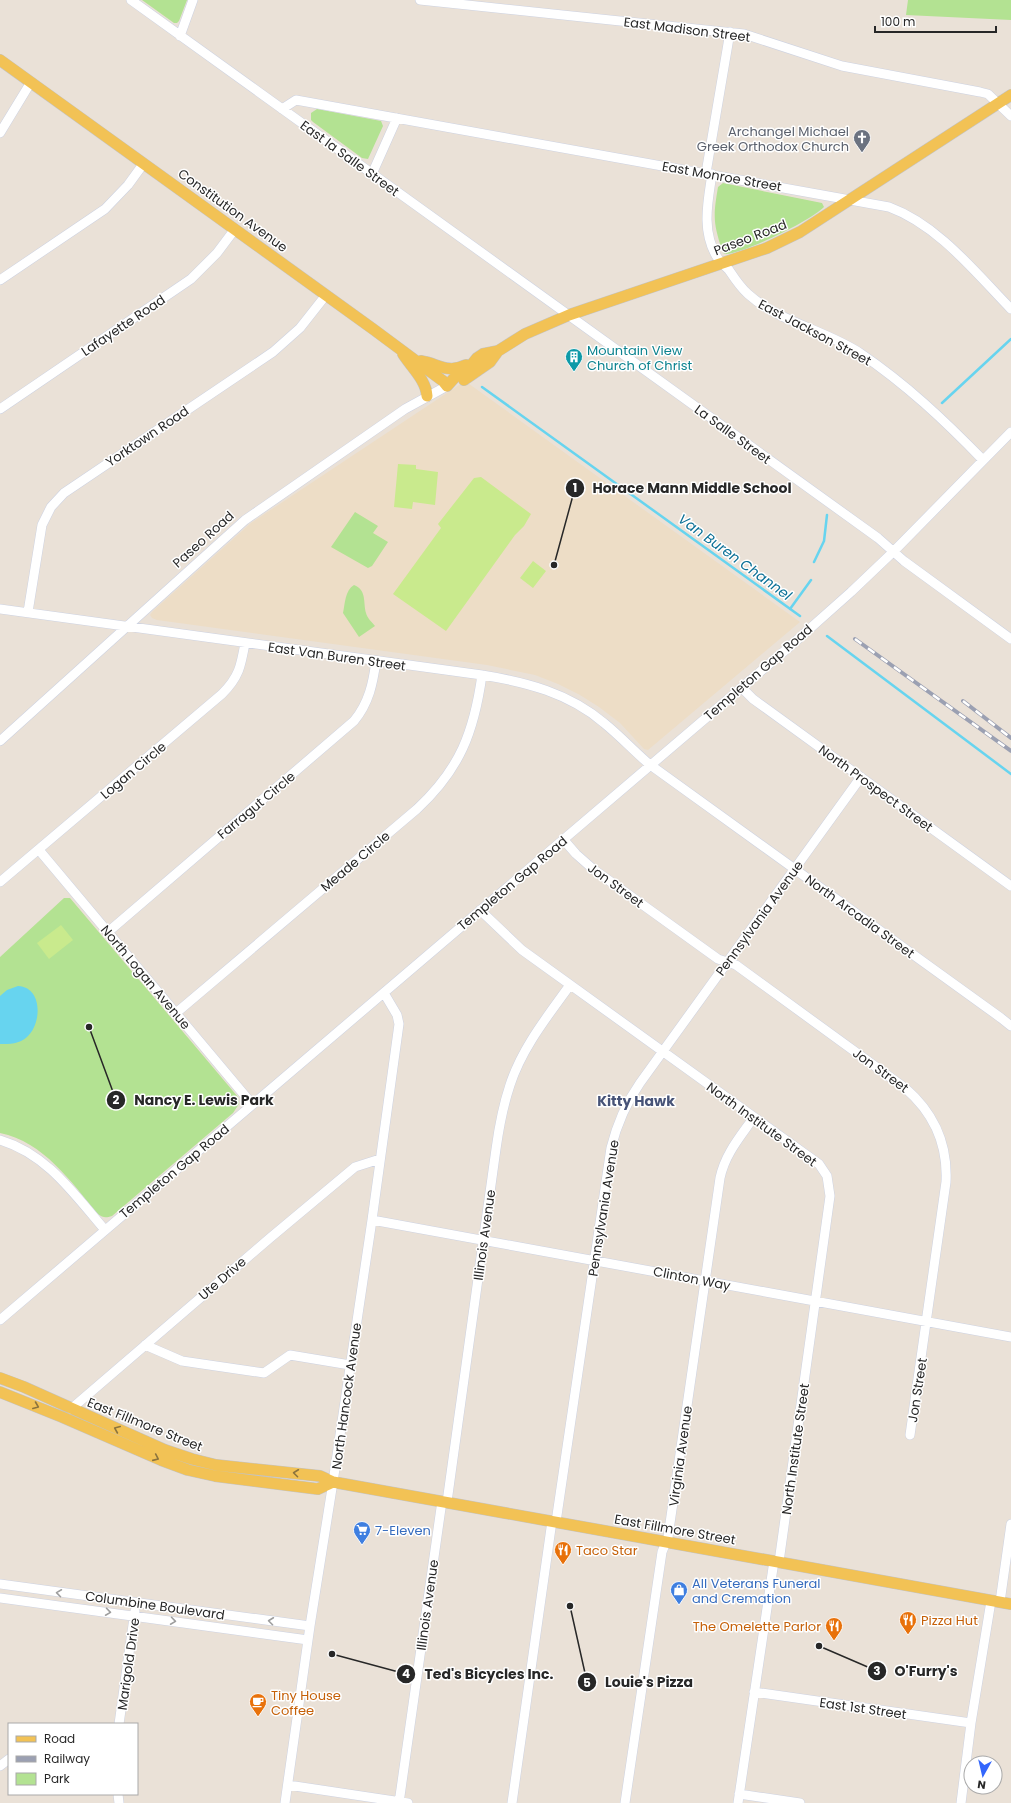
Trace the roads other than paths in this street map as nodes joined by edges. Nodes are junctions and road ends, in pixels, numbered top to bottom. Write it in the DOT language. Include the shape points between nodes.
graph roads {
  1 [pos="131,0"];
  2 [pos="193,0"];
  3 [pos="420,0"];
  4 [pos="730,32"];
  5 [pos="180,36"];
  6 [pos="0,60"];
  7 [pos="31,82"];
  8 [pos="1011,95"];
  9 [pos="999,103"];
  10 [pos="282,109"];
  11 [pos="1011,116"];
  12 [pos="397,118"];
  13 [pos="0,133"];
  14 [pos="144,163"];
  15 [pos="372,174"];
  16 [pos="709,174"];
  17 [pos="850,199"];
  18 [pos="235,229"];
  19 [pos="722,263"];
  20 [pos="1,278"];
  21 [pos="326,295"];
  22 [pos="1011,309"];
  23 [pos="569,315"];
  24 [pos="400,348"];
  25 [pos="498,351"];
  26 [pos="478,358"];
  27 [pos="415,360"];
  28 [pos="447,386"];
  29 [pos="427,396"];
  30 [pos="0,409"];
  31 [pos="1011,432"];
  32 [pos="983,460"];
  33 [pos="893,552"];
  34 [pos="0,609"];
  35 [pos="28,612"];
  36 [pos="128,627"];
  37 [pos="1011,639"];
  38 [pos="245,643"];
  39 [pos="376,660"];
  40 [pos="482,675"];
  41 [pos="742,688"];
  42 [pos="0,741"];
  43 [pos="649,764"];
  44 [pos="861,777"];
  45 [pos="563,840"];
  46 [pos="39,850"];
  47 [pos="795,869"];
  48 [pos="0,882"];
  49 [pos="1011,886"];
  50 [pos="480,910"];
  51 [pos="108,932"];
  52 [pos="727,962"];
  53 [pos="570,985"];
  54 [pos="384,993"];
  55 [pos="176,1013"];
  56 [pos="1011,1026"];
  57 [pos="663,1051"];
  58 [pos="252,1104"];
  59 [pos="754,1117"];
  60 [pos="0,1140"];
  61 [pos="380,1159"];
  62 [pos="372,1220"];
  63 [pos="105,1230"];
  64 [pos="484,1241"];
  65 [pos="595,1260"];
  66 [pos="705,1281"];
  67 [pos="816,1301"];
  68 [pos="0,1320"];
  69 [pos="927,1321"];
  70 [pos="1011,1337"];
  71 [pos="145,1345"];
  72 [pos="350,1365"];
  73 [pos="0,1378"];
  74 [pos="0,1392"];
  75 [pos="71,1409"];
  76 [pos="910,1436"];
  77 [pos="333,1482"];
  78 [pos="444,1502"];
  79 [pos="554,1521"];
  80 [pos="1011,1524"];
  81 [pos="666,1543"];
  82 [pos="777,1561"];
  83 [pos="0,1584"];
  84 [pos="0,1598"];
  85 [pos="996,1602"];
  86 [pos="136,1603"];
  87 [pos="1011,1604"];
  88 [pos="135,1616"];
  89 [pos="310,1626"];
  90 [pos="308,1640"];
  91 [pos="754,1692"];
  92 [pos="119,1723"];
  93 [pos="972,1724"];
  94 [pos="8,1760"];
  95 [pos="0,1766"];
  96 [pos="288,1785"];
  97 [pos="739,1799"];
  98 [pos="285,1803"];
  99 [pos="402,1803"];
  100 [pos="512,1803"];
  101 [pos="625,1803"];
  102 [pos="800,1803"];
  103 [pos="961,1803"];
  1 -- 5 [label="street, East la Salle Street"];
  2 -- 5 [label="street"];
  3 -- 4 [label="street, East Madison Street"];
  4 -- 9 [label="street, East Madison Street" via="753,36 842,66 988,94"];
  4 -- 16 [label="street, East Jackson Street"];
  5 -- 10 [label="street, East la Salle Street"];
  6 -- 7 [label="main road, Constitution Avenue"];
  7 -- 13 [label="street"];
  7 -- 14 [label="main road, Constitution Avenue"];
  8 -- 9 [label="main road, Paseo Road"];
  9 -- 11 [label="street, East Madison Street"];
  9 -- 17 [label="main road, Paseo Road"];
  10 -- 12 [label="street, East Monroe Street" via="296,100"];
  10 -- 15 [label="street, East la Salle Street"];
  12 -- 15 [label="street"];
  12 -- 16 [label="street, East Monroe Street"];
  14 -- 18 [label="main road, Constitution Avenue"];
  14 -- 20 [label="street" via="128,185 105,209"];
  15 -- 23 [label="street, East la Salle Street"];
  16 -- 17 [label="street, East Monroe Street"];
  16 -- 19 [label="street, East Jackson Street" via="706,221 715,252"];
  17 -- 19 [label="main road, Paseo Road" via="788,238"];
  17 -- 22 [label="street, East Monroe Street" via="889,207 924,224"];
  18 -- 21 [label="main road, Constitution Avenue"];
  18 -- 30 [label="street, Lafayette Road" via="217,253 191,279"];
  19 -- 23 [label="main road, Paseo Road"];
  19 -- 32 [label="street, East Jackson Street" via="738,284 758,302 847,346 901,383 945,421"];
  21 -- 24 [label="main road, Constitution Avenue"];
  21 -- 35 [label="street, Yorktown Road" via="300,328 272,352 79,481 57,499 42,525"];
  23 -- 25 [label="main road, Paseo Road" via="525,334"];
  23 -- 33 [label="street, La Salle Street" via="878,538"];
  24 -- 27 [label="main road, Constitution Avenue"];
  24 -- 29 [label="main road" via="420,376 427,389"];
  25 -- 26 [label="main road, Paseo Road" via="483,354"];
  25 -- 28 [label="main road, Paseo Road" via="490,362 461,382"];
  26 -- 27 [label="main road" via="465,366 452,369"];
  26 -- 28 [label="main road, Paseo Road"];
  27 -- 28 [label="main road, Constitution Avenue"];
  28 -- 29 [label="street, Paseo Road"];
  29 -- 36 [label="street, Paseo Road" via="245,520"];
  31 -- 32 [label="street, Templeton Gap Road"];
  32 -- 33 [label="street, Templeton Gap Road"];
  33 -- 37 [label="street, La Salle Street"];
  33 -- 41 [label="street, Templeton Gap Road"];
  34 -- 35 [label="street, East Van Buren Street"];
  35 -- 36 [label="street, East Van Buren Street"];
  36 -- 38 [label="street, East Van Buren Street"];
  36 -- 42 [label="street, Paseo Road"];
  38 -- 39 [label="street, East Van Buren Street"];
  38 -- 46 [label="street, Logan Circle" via="236,679 222,694"];
  39 -- 40 [label="street, East Van Buren Street"];
  39 -- 51 [label="street, Farragut Circle" via="367,701 354,721"];
  40 -- 43 [label="street, East Van Buren Street" via="536,686 566,698 604,722"];
  40 -- 55 [label="street, Meade Circle" via="476,712 466,742 441,785 417,809"];
  41 -- 43 [label="street, Templeton Gap Road"];
  41 -- 44 [label="street, North Prospect Street" via="753,699"];
  43 -- 45 [label="street, Templeton Gap Road"];
  43 -- 47 [label="street, North Arcadia Street"];
  44 -- 47 [label="street, Pennsylvania Avenue"];
  44 -- 49 [label="street, North Prospect Street"];
  45 -- 50 [label="street, Templeton Gap Road"];
  45 -- 52 [label="street, Jon Street" via="593,869"];
  46 -- 48 [label="street, Logan Circle"];
  46 -- 51 [label="street, North Logan Avenue"];
  47 -- 52 [label="street, Pennsylvania Avenue"];
  47 -- 56 [label="street, North Arcadia Street"];
  50 -- 53 [label="street, North Institute Street" via="522,950"];
  50 -- 54 [label="street, Templeton Gap Road"];
  51 -- 55 [label="street, North Logan Avenue"];
  52 -- 57 [label="street, Pennsylvania Avenue"];
  52 -- 69 [label="street, Jon Street" via="738,967 906,1088 923,1104 935,1123 945,1153 947,1172"];
  53 -- 57 [label="street, North Institute Street"];
  53 -- 64 [label="street, Illinois Avenue" via="529,1044 510,1086 496,1149"];
  54 -- 58 [label="street, Templeton Gap Road"];
  54 -- 61 [label="street, North Hancock Avenue" via="397,1015 399,1024"];
  55 -- 58 [label="street, North Logan Avenue"];
  57 -- 59 [label="street, North Institute Street"];
  57 -- 65 [label="street, Pennsylvania Avenue" via="631,1096 619,1120 611,1148"];
  58 -- 63 [label="street, Templeton Gap Road"];
  59 -- 66 [label="street, Virginia Avenue" via="722,1167"];
  59 -- 67 [label="street, North Institute Street" via="819,1164 828,1180 830,1196"];
  60 -- 63 [label="street" via="33,1154 57,1174"];
  61 -- 62 [label="street, North Hancock Avenue"];
  61 -- 71 [label="street, Ute Drive" via="355,1167"];
  62 -- 64 [label="street, Clinton Way"];
  62 -- 72 [label="street, North Hancock Avenue"];
  63 -- 68 [label="street, Templeton Gap Road"];
  64 -- 65 [label="street, Clinton Way"];
  64 -- 78 [label="street, Illinois Avenue"];
  65 -- 66 [label="street, Clinton Way"];
  65 -- 79 [label="street, Pennsylvania Avenue"];
  66 -- 67 [label="street, Clinton Way"];
  66 -- 81 [label="street, Virginia Avenue"];
  67 -- 69 [label="street, Clinton Way"];
  67 -- 82 [label="street, North Institute Street"];
  69 -- 70 [label="street, Clinton Way"];
  69 -- 76 [label="street, Jon Street"];
  71 -- 72 [label="street" via="182,1361 264,1373 290,1355"];
  71 -- 75 [label="street, Ute Drive"];
  72 -- 77 [label="street, North Hancock Avenue"];
  73 -- 75 [label="main road, East Fillmore Street"];
  74 -- 77 [label="main road, East Fillmore Street, one-way" via="188,1470 215,1476 318,1489"];
  77 -- 75 [label="main road, East Fillmore Street, one-way" via="320,1476 216,1465 192,1459"];
  77 -- 78 [label="main road, East Fillmore Street"];
  77 -- 89 [label="street, North Hancock Avenue"];
  78 -- 79 [label="main road, East Fillmore Street"];
  78 -- 99 [label="street, Illinois Avenue"];
  79 -- 81 [label="main road, East Fillmore Street"];
  79 -- 100 [label="street, Pennsylvania Avenue"];
  80 -- 85 [label="street"];
  81 -- 82 [label="main road, East Fillmore Street"];
  81 -- 101 [label="street, Virginia Avenue" via="662,1552"];
  82 -- 85 [label="main road, East Fillmore Street"];
  82 -- 91 [label="street, North Institute Street"];
  86 -- 83 [label="street, Columbine Boulevard, one-way"];
  84 -- 88 [label="street, Columbine Boulevard, one-way"];
  85 -- 87 [label="main road, East Fillmore Street"];
  85 -- 93 [label="street"];
  86 -- 88 [label="street, Marigold Drive"];
  89 -- 86 [label="street, Columbine Boulevard, one-way"];
  88 -- 90 [label="street, Columbine Boulevard, one-way"];
  88 -- 92 [label="street, Marigold Drive"];
  89 -- 90 [label="street, North Hancock Avenue"];
  90 -- 96 [label="street, North Hancock Avenue"];
  91 -- 93 [label="street, East 1st Street"];
  91 -- 97 [label="street, North Institute Street"];
  93 -- 103 [label="street"];
  94 -- 95 [label="street"];
  96 -- 98 [label="street, North Hancock Avenue"];
  96 -- 99 [label="street"];
  97 -- 102 [label="street"];
}
